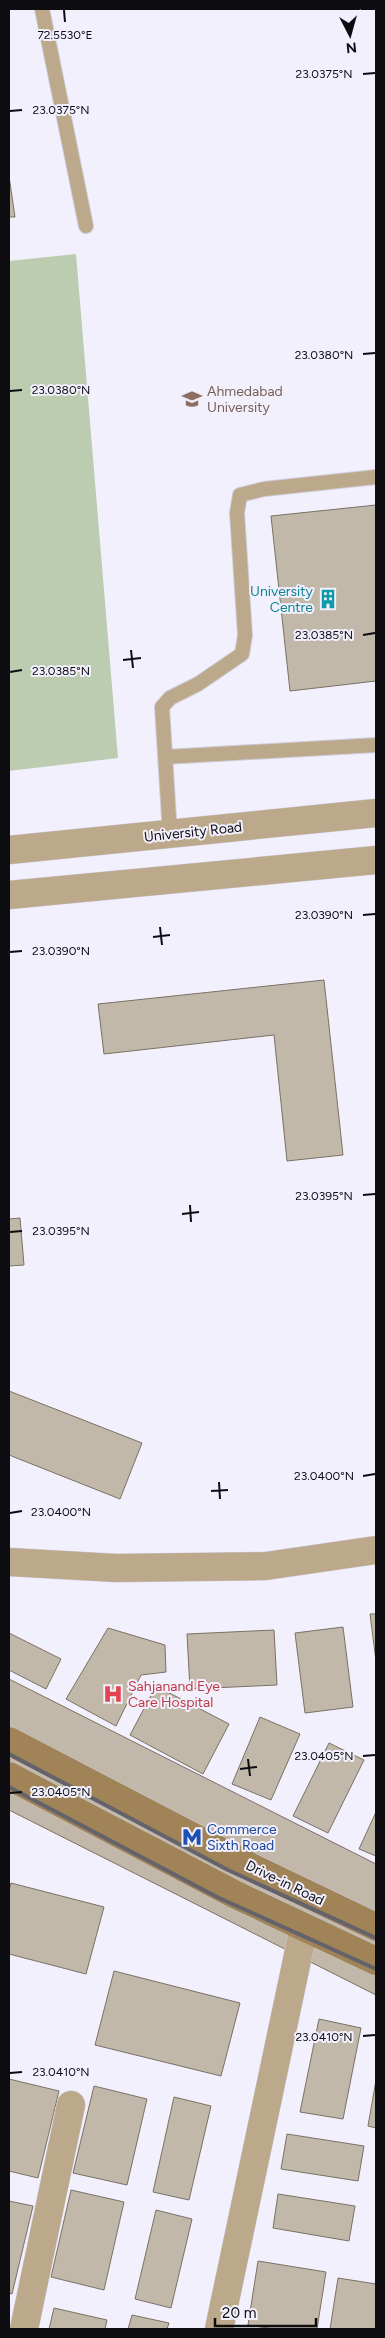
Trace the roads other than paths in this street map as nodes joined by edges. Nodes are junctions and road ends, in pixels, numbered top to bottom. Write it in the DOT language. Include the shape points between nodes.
graph roads {
  1 [pos="42,9"];
  2 [pos="86,226"];
  3 [pos="376,477"];
  4 [pos="376,745"];
  5 [pos="165,758"];
  6 [pos="376,813"];
  7 [pos="170,834"];
  8 [pos="9,850"];
  9 [pos="376,860"];
  10 [pos="9,895"];
  11 [pos="376,1550"];
  12 [pos="9,1562"];
  13 [pos="9,1741"];
  14 [pos="9,1776"];
  15 [pos="304,1927"];
  16 [pos="376,1927"];
  17 [pos="376,1961"];
  18 [pos="71,2106"];
  19 [pos="24,2329"];
  20 [pos="220,2329"];
  1 -- 2 [label="lane"];
  3 -- 5 [label="lane" via="264,489 240,495 237,513 245,635 242,654 198,684 170,698 162,707"];
  4 -- 5 [label="lane"];
  5 -- 7 [label="lane"];
  6 -- 7 [label="street, University Road"];
  7 -- 8 [label="street, University Road"];
  9 -- 10 [label="street"];
  11 -- 12 [label="street" via="266,1566 116,1568"];
  13 -- 16 [label="main road, Drive-in Road" via="249,1866"];
  14 -- 15 [label="main road" via="234,1894"];
  15 -- 17 [label="main road"];
  15 -- 20 [label="street"];
  18 -- 19 [label="street"];
}
